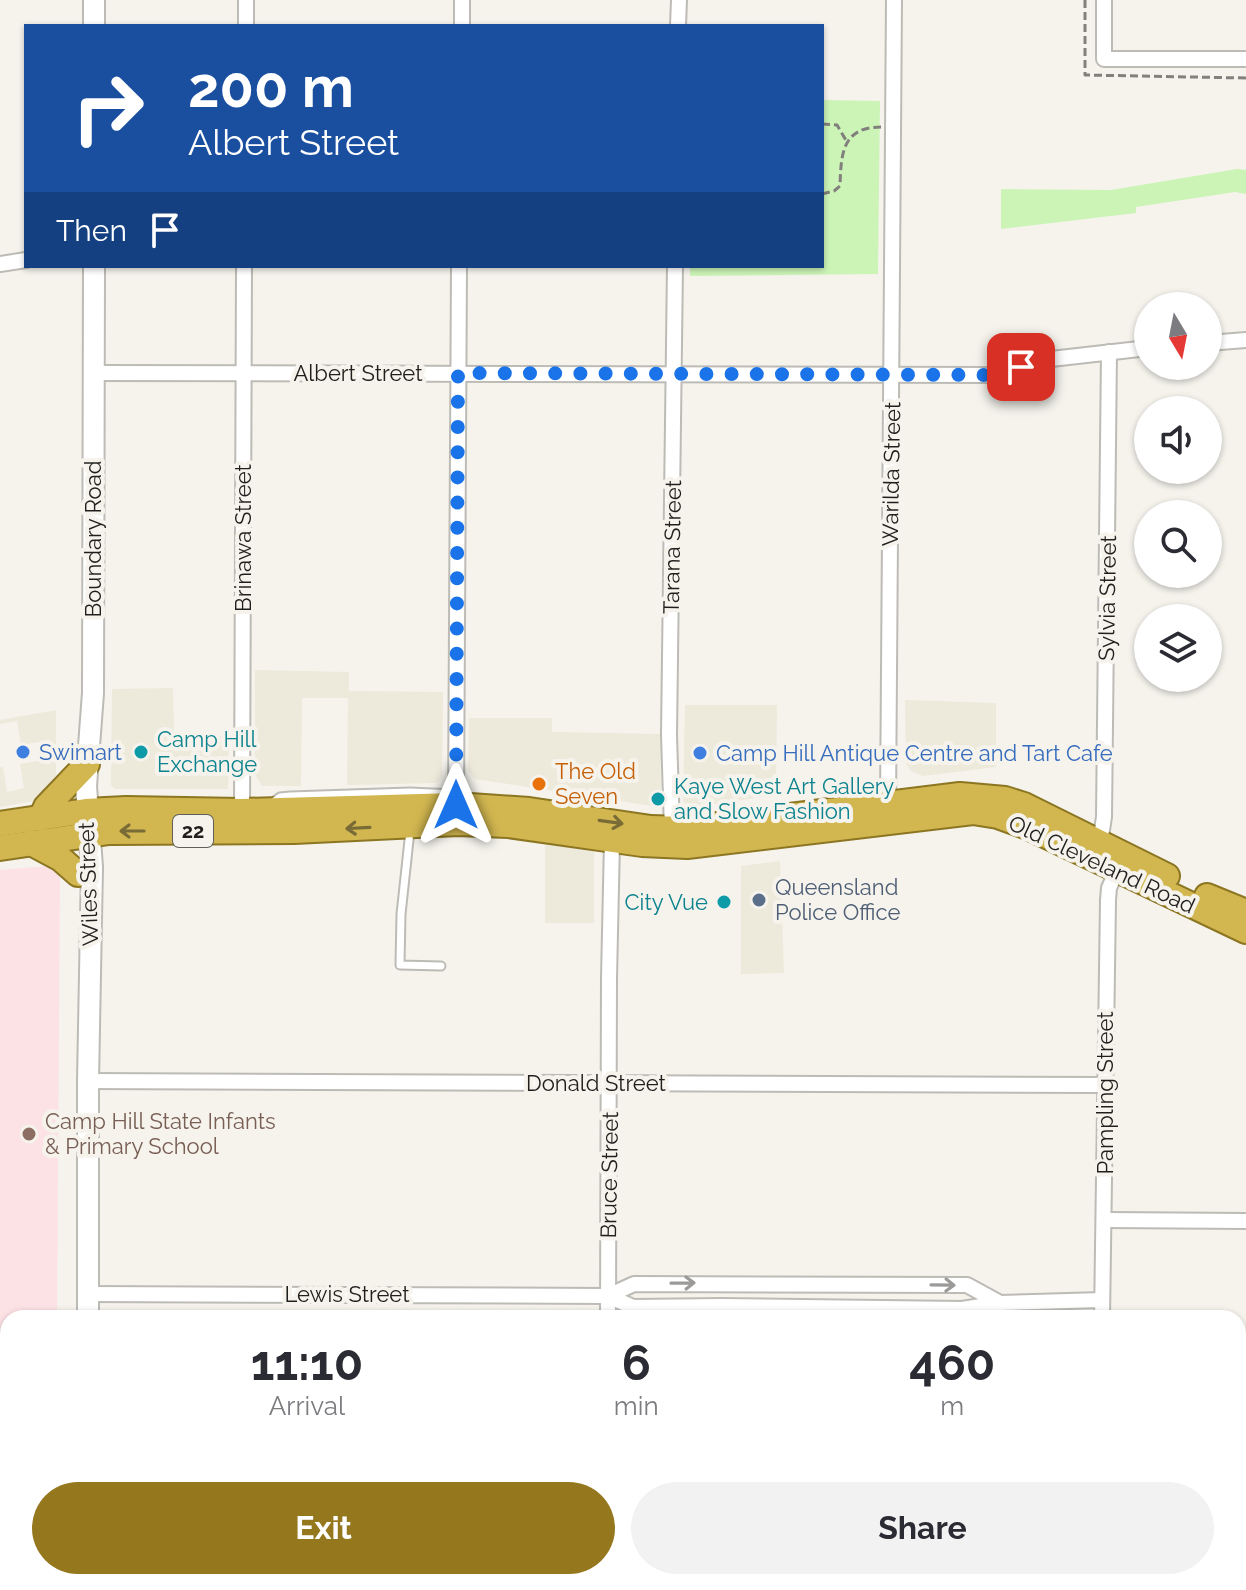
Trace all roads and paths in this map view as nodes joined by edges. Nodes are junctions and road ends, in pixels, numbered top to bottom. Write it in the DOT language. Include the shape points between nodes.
graph roads {
  1 [pos="94,0"];
  2 [pos="246,0"];
  3 [pos="462,0"];
  4 [pos="679,0"];
  5 [pos="894,0"];
  6 [pos="1104,0"];
  7 [pos="94,24"];
  8 [pos="246,24"];
  9 [pos="462,24"];
  10 [pos="678,24"];
  11 [pos="1246,59"];
  12 [pos="824,124"];
  13 [pos="893,126"];
  14 [pos="847,142"];
  15 [pos="824,193"];
  16 [pos="24,260"];
  17 [pos="0,264"];
  18 [pos="94,268"];
  19 [pos="244,268"];
  20 [pos="459,268"];
  21 [pos="675,268"];
  22 [pos="1246,340"];
  23 [pos="1222,342"];
  24 [pos="1134,349"];
  25 [pos="1109,352"];
  26 [pos="92,373"];
  27 [pos="458,373"];
  28 [pos="674,373"];
  29 [pos="243,374"];
  30 [pos="893,374"];
  31 [pos="87,764"];
  32 [pos="456,799"];
  33 [pos="888,805"];
  34 [pos="251,810"];
  35 [pos="41,818"];
  36 [pos="0,824"];
  37 [pos="411,825"];
  38 [pos="85,826"];
  39 [pos="672,829"];
  40 [pos="612,841"];
  41 [pos="31,843"];
  42 [pos="1100,843"];
  43 [pos="0,848"];
  44 [pos="1117,870"];
  45 [pos="78,874"];
  46 [pos="1246,912"];
  47 [pos="1246,931"];
  48 [pos="441,966"];
  49 [pos="88,1081"];
  50 [pos="610,1084"];
  51 [pos="1104,1085"];
  52 [pos="1105,1220"];
  53 [pos="1246,1221"];
  54 [pos="87,1294"];
  55 [pos="608,1296"];
  56 [pos="1102,1300"];
  57 [pos="1000,1303"];
  58 [pos="74,1310"];
  59 [pos="88,1310"];
  60 [pos="608,1310"];
  61 [pos="1102,1310"];
  1 -- 7 [label="main road"];
  2 -- 8 [label="street"];
  3 -- 9 [label="street"];
  4 -- 10 [label="street"];
  5 -- 13 [label="street, Warilda Street"];
  6 -- 11 [label="street" via="1104,59"];
  12 -- 14 [label="path" via="837,125"];
  13 -- 14 [label="path" via="863,128"];
  13 -- 30 [label="street, Warilda Street"];
  14 -- 15 [label="path" via="840,186"];
  16 -- 17 [label="street"];
  18 -- 26 [label="main road, Boundary Road"];
  19 -- 29 [label="street, Brinawa Street"];
  20 -- 27 [label="street"];
  21 -- 28 [label="street, Tarana Street"];
  22 -- 23 [label="street"];
  24 -- 25 [label="street, Albert Street"];
  25 -- 30 [label="street, Albert Street" via="1051,359 992,375"];
  25 -- 42 [label="street, Sylvia Street"];
  26 -- 29 [label="street, Albert Street"];
  26 -- 31 [label="main road, Boundary Road" via="93,693"];
  27 -- 28 [label="street, Albert Street"];
  27 -- 29 [label="street, Albert Street"];
  27 -- 32 [label="street"];
  28 -- 30 [label="street, Albert Street"];
  28 -- 39 [label="street, Tarana Street"];
  29 -- 34 [label="street, Brinawa Street"];
  30 -- 33 [label="street, Warilda Street"];
  31 -- 35 [label="highway"];
  31 -- 38 [label="main road, Boundary Road"];
  32 -- 34 [label="highway, Old Cleveland Road / 22"];
  32 -- 39 [label="highway, Old Cleveland Road / 22, one-way"];
  33 -- 39 [label="highway, Old Cleveland Road / 22"];
  33 -- 42 [label="highway, Old Cleveland Road / 22" via="960,795 1005,799"];
  34 -- 38 [label="highway, Old Cleveland Road / 22" via="126,809"];
  35 -- 36 [label="highway, Old Cleveland Road / 22"];
  35 -- 38 [label="highway, Old Cleveland Road / 22"];
  37 -- 38 [label="highway, Old Cleveland Road / 22, one-way" via="294,831"];
  37 -- 40 [label="highway, Old Cleveland Road / 22" via="508,825"];
  37 -- 48 [label="lane" via="400,965"];
  38 -- 41 [label="highway, Old Cleveland Road / 22"];
  38 -- 45 [label="main road, Wiles Street"];
  38 -- 49 [label="main road, Wiles Street"];
  40 -- 44 [label="highway, Old Cleveland Road / 22" via="696,846 973,812 1028,827"];
  40 -- 50 [label="street, Bruce Street"];
  41 -- 43 [label="highway, Old Cleveland Road / 22"];
  41 -- 45 [label="highway" via="58,856"];
  42 -- 46 [label="highway, Old Cleveland Road / 22"];
  44 -- 47 [label="highway, Old Cleveland Road / 22"];
  44 -- 51 [label="street, Pampling Street" via="1108,900"];
  45 -- 58 [label="main road, Wiles Street"];
  49 -- 50 [label="street, Donald Street"];
  49 -- 54 [label="main road, Wiles Street"];
  50 -- 51 [label="street, Donald Street"];
  50 -- 55 [label="street, Bruce Street"];
  51 -- 52 [label="street, Pampling Street"];
  52 -- 53 [label="street"];
  52 -- 56 [label="street, Pampling Street"];
  54 -- 55 [label="street, Lewis Street"];
  54 -- 59 [label="main road, Wiles Street"];
  55 -- 57 [label="street, Lewis Street" via="633,1307 962,1309"];
  55 -- 57 [label="street, Lewis Street, one-way" via="634,1284 967,1285"];
  55 -- 60 [label="street, Bruce Street"];
  56 -- 57 [label="street, Lewis Street"];
  56 -- 61 [label="street, Pampling Street"];
}
